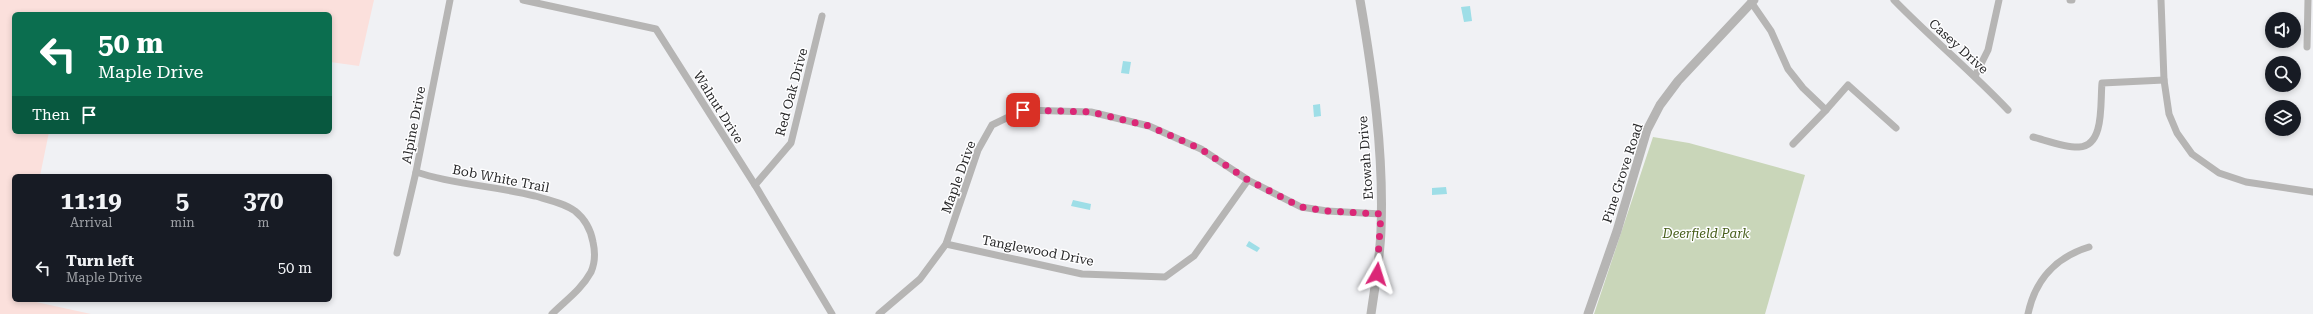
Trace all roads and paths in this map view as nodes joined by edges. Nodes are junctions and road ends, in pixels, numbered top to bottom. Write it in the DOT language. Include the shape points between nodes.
graph roads {
  1 [pos="450,0"];
  2 [pos="523,0"];
  3 [pos="1360,0"];
  4 [pos="1894,0"];
  5 [pos="1905,0"];
  6 [pos="1999,0"];
  7 [pos="2161,0"];
  8 [pos="2308,0"];
  9 [pos="1752,1"];
  10 [pos="1900,7"];
  11 [pos="822,16"];
  12 [pos="2307,47"];
  13 [pos="1975,76"];
  14 [pos="2164,80"];
  15 [pos="1826,110"];
  16 [pos="2008,110"];
  17 [pos="1896,128"];
  18 [pos="2033,137"];
  19 [pos="1794,144"];
  20 [pos="416,172"];
  21 [pos="1248,180"];
  22 [pos="755,185"];
  23 [pos="2313,192"];
  24 [pos="1381,214"];
  25 [pos="946,244"];
  26 [pos="2089,246"];
  27 [pos="397,253"];
  28 [pos="552,314"];
  29 [pos="832,314"];
  30 [pos="879,314"];
  31 [pos="1371,314"];
  32 [pos="1588,314"];
  33 [pos="2028,314"];
  1 -- 20 [label="street, Alpine Drive"];
  2 -- 22 [label="street, Walnut Drive" via="656,29"];
  3 -- 24 [label="street, Etowah Drive" via="1373,91"];
  4 -- 10 [label="street, Casey Drive"];
  5 -- 10 [label="street"];
  6 -- 13 [label="street" via="1988,50"];
  7 -- 14 [label="street"];
  8 -- 12 [label="street"];
  9 -- 15 [label="street" via="1771,31 1788,69"];
  9 -- 32 [label="street, Pine Grove Road" via="1678,80 1660,105 1647,130 1617,231"];
  10 -- 13 [label="street, Casey Drive"];
  11 -- 22 [label="street, Red Oak Drive" via="791,143"];
  13 -- 16 [label="street, Casey Drive"];
  14 -- 18 [label="street" via="2102,83 2098,132 2091,143 2079,147"];
  14 -- 23 [label="street" via="2169,114 2177,133 2192,154 2219,173 2246,182"];
  15 -- 17 [label="street" via="1848,85"];
  15 -- 19 [label="street"];
  20 -- 27 [label="street, Alpine Drive"];
  20 -- 28 [label="street, Bob White Trail" via="434,178 515,191 557,202 581,217 592,234 595,252 592,271 575,294"];
  21 -- 24 [label="street, Maple Drive" via="1285,200 1309,209"];
  21 -- 25 [label="street, Tanglewood Drive" via="1194,256 1165,277 1082,274"];
  21 -- 25 [label="street, Maple Drive" via="1201,149 1149,126 1091,112 1023,110 992,125 978,150"];
  22 -- 29 [label="street, Walnut Drive"];
  24 -- 31 [label="street, Etowah Drive" via="1379,259"];
  25 -- 30 [label="street, Maple Drive" via="920,279"];
  26 -- 33 [label="street" via="2073,252 2052,267 2039,282 2030,301"];
}
